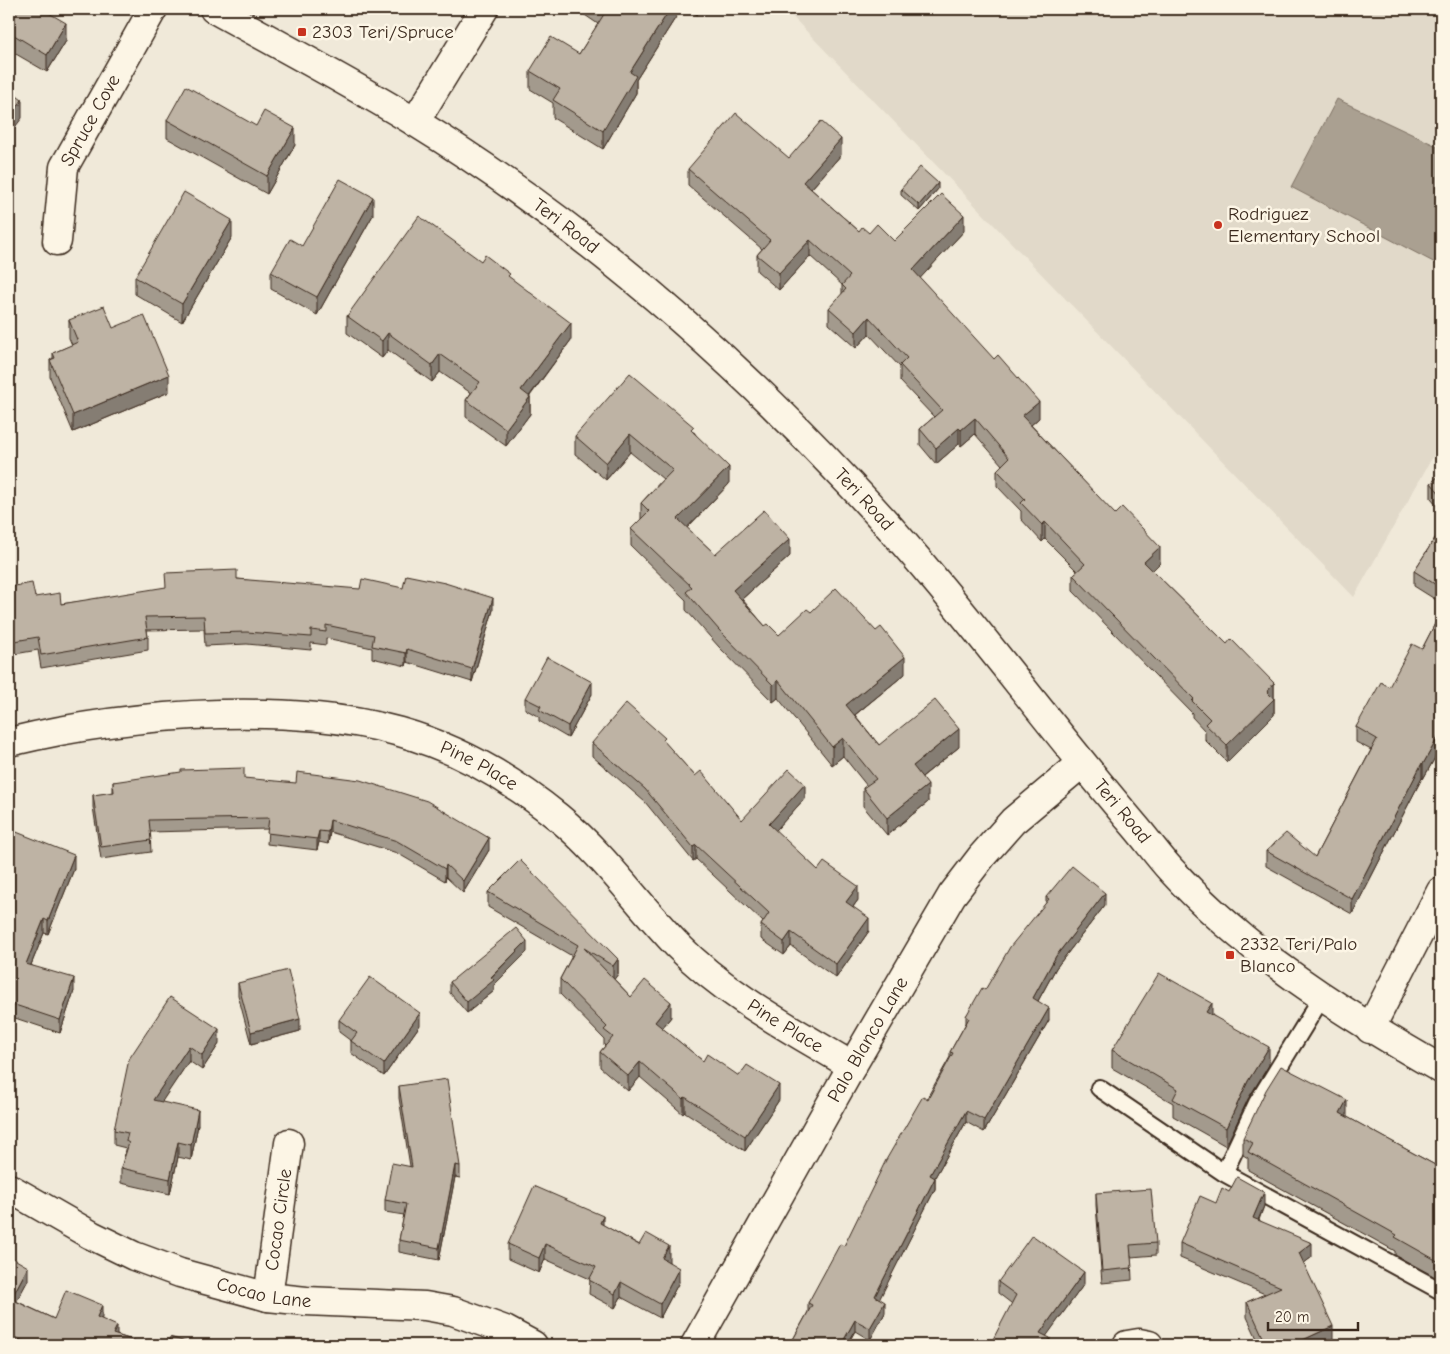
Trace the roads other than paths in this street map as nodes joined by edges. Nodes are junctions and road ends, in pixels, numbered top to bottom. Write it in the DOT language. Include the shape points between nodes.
graph roads {
  1 [pos="154,9"];
  2 [pos="214,9"];
  3 [pos="484,9"];
  4 [pos="414,122"];
  5 [pos="57,242"];
  6 [pos="9,742"];
  7 [pos="1081,764"];
  8 [pos="1441,891"];
  9 [pos="1322,997"];
  10 [pos="1370,1029"];
  11 [pos="852,1066"];
  12 [pos="1441,1069"];
  13 [pos="1099,1088"];
  14 [pos="289,1143"];
  15 [pos="1224,1173"];
  16 [pos="9,1188"];
  17 [pos="1441,1291"];
  18 [pos="268,1297"];
  19 [pos="533,1345"];
  20 [pos="695,1345"];
  21 [pos="1127,1345"];
  22 [pos="1149,1345"];
  1 -- 5 [label="street, Spruce Cove" via="64,167"];
  2 -- 4 [label="street, Teri Road"];
  3 -- 4 [label="street"];
  4 -- 7 [label="street, Teri Road" via="579,236 659,299 754,385 827,458 904,543"];
  6 -- 11 [label="street, Pine Place" via="140,718 258,713 306,714 353,720 397,730 442,746 522,789 560,819 710,976 746,1003"];
  7 -- 9 [label="street, Teri Road" via="1171,870 1206,904"];
  7 -- 11 [label="street, Palo Blanco Lane" via="1013,821 952,895"];
  8 -- 10 [label="street"];
  9 -- 10 [label="street, Teri Road"];
  9 -- 15 [label="lane" via="1257,1102"];
  10 -- 12 [label="street, Teri Road"];
  11 -- 20 [label="street, Palo Blanco Lane"];
  13 -- 15 [label="lane"];
  14 -- 18 [label="street, Cocao Circle"];
  15 -- 17 [label="lane"];
  16 -- 18 [label="street, Cocao Lane" via="134,1256 180,1273"];
  18 -- 19 [label="street, Cocao Lane" via="425,1306 453,1311 505,1330"];
  21 -- 22 [label="street"];
}
